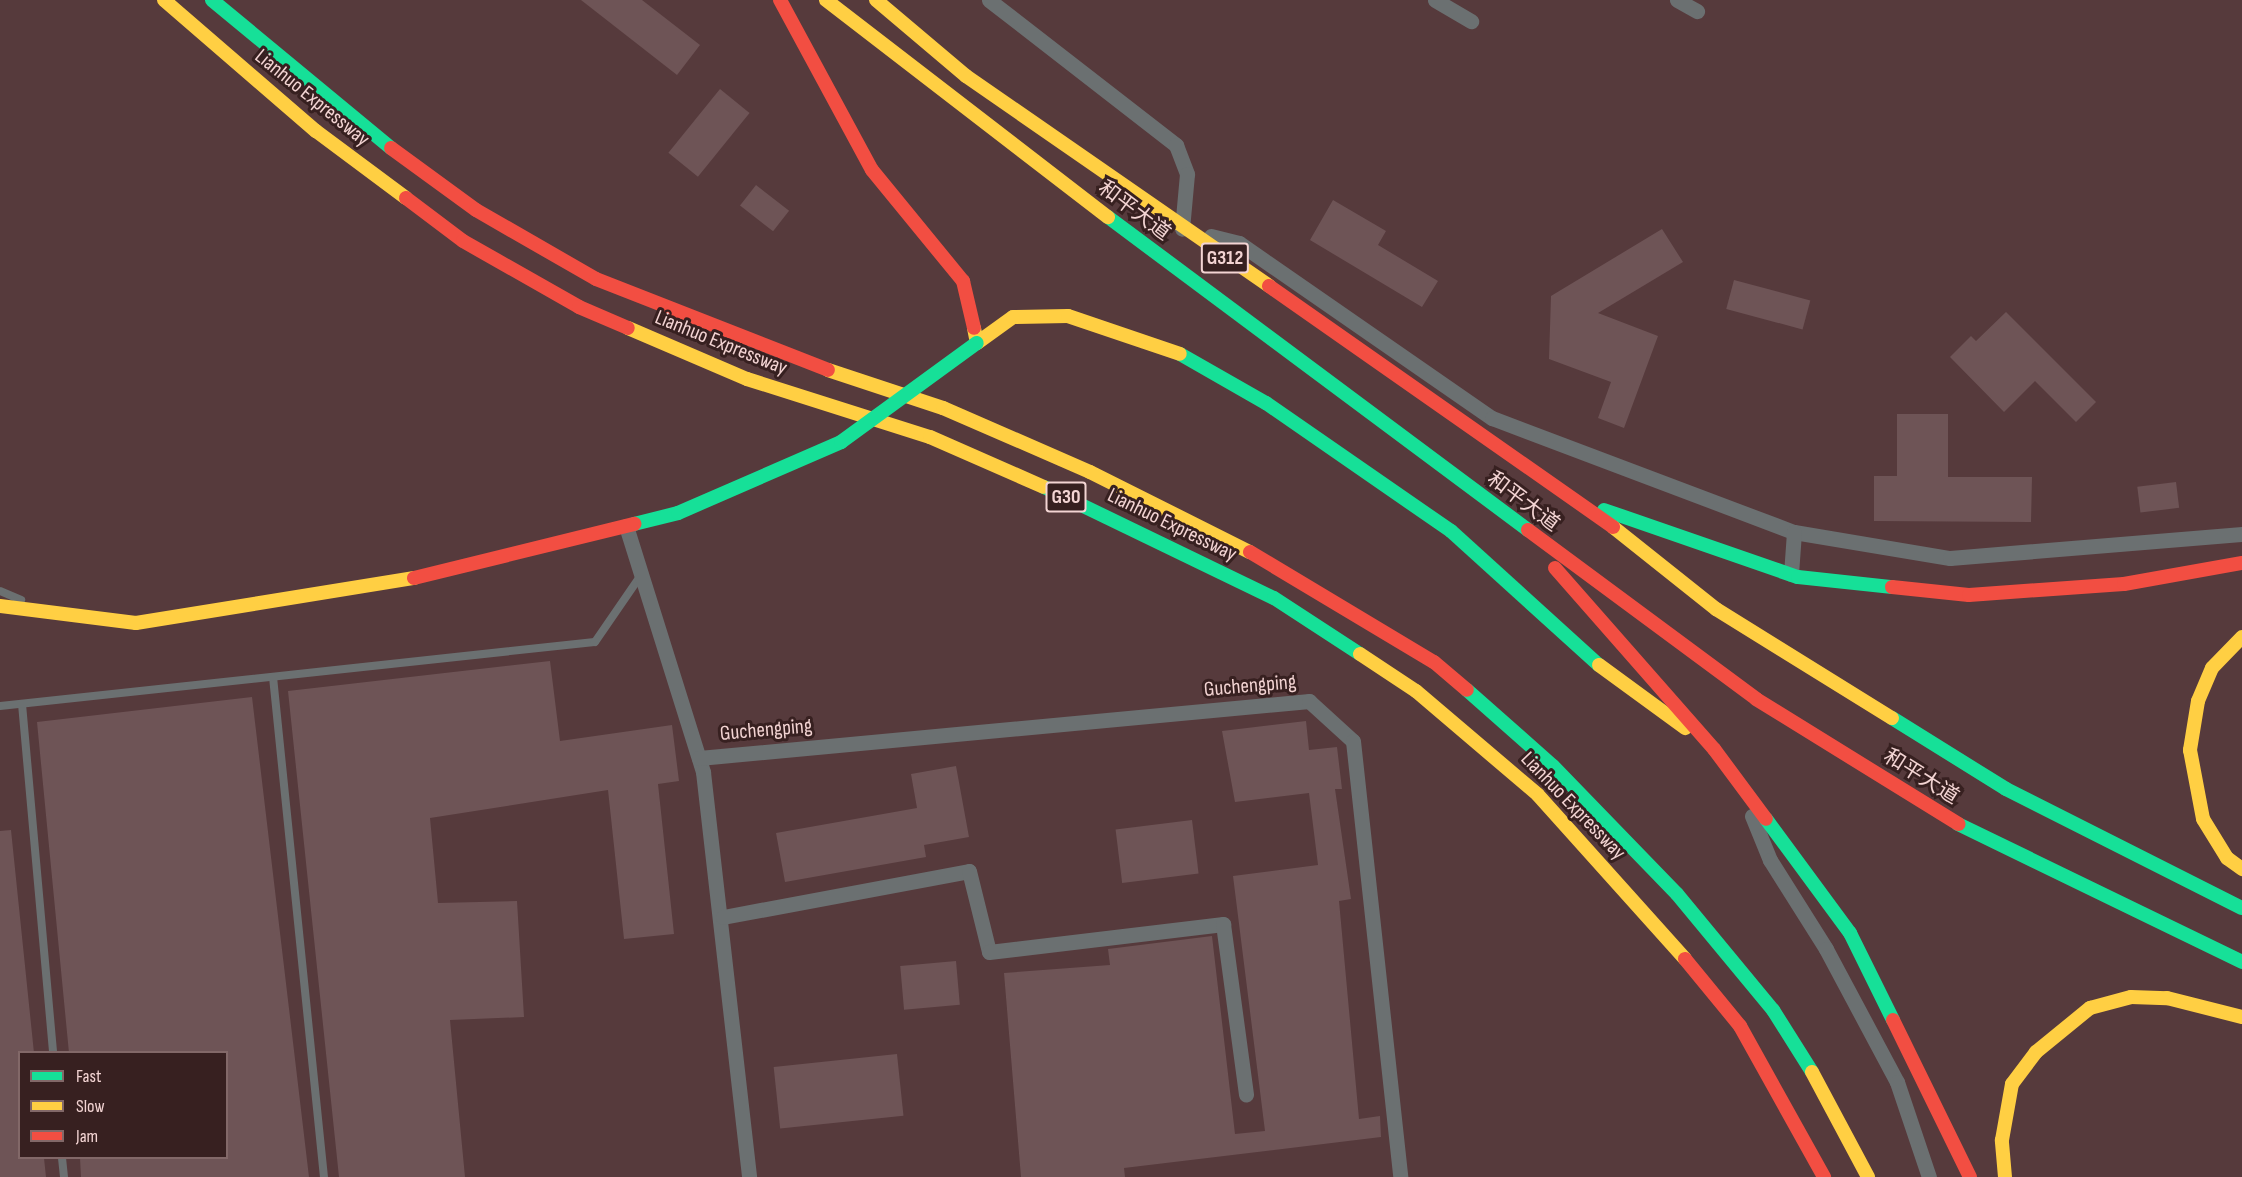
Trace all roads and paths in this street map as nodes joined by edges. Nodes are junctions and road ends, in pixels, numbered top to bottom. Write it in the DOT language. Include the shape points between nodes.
graph roads {
  1 [pos="164,0"];
  2 [pos="212,0"];
  3 [pos="780,0"];
  4 [pos="826,0"];
  5 [pos="876,0"];
  6 [pos="989,0"];
  7 [pos="1435,0"];
  8 [pos="1677,0"];
  9 [pos="1697,11"];
  10 [pos="1471,21"];
  11 [pos="1181,228"];
  12 [pos="977,343"];
  13 [pos="1584,503"];
  14 [pos="1508,518"];
  15 [pos="626,526"];
  16 [pos="1794,532"];
  17 [pos="2242,534"];
  18 [pos="2242,563"];
  19 [pos="642,574"];
  20 [pos="1791,574"];
  21 [pos="0,591"];
  22 [pos="0,606"];
  23 [pos="47,611"];
  24 [pos="2242,637"];
  25 [pos="273,677"];
  26 [pos="22,704"];
  27 [pos="0,706"];
  28 [pos="1714,749"];
  29 [pos="699,758"];
  30 [pos="1740,786"];
  31 [pos="2242,869"];
  32 [pos="2242,908"];
  33 [pos="723,917"];
  34 [pos="2242,963"];
  35 [pos="2242,1017"];
  36 [pos="53,1051"];
  37 [pos="1246,1095"];
  38 [pos="62,1159"];
  39 [pos="64,1177"];
  40 [pos="324,1177"];
  41 [pos="749,1177"];
  42 [pos="1400,1177"];
  43 [pos="1824,1177"];
  44 [pos="1868,1177"];
  45 [pos="1929,1177"];
  46 [pos="1970,1177"];
  47 [pos="2005,1177"];
  1 -- 43 [label="main road, Lianhuo Expressway / G30" via="316,131 463,241 579,307 747,379 930,437 1077,502 1274,598 1416,691 1538,795 1659,928 1740,1026"];
  2 -- 44 [label="main road, Lianhuo Expressway / G30" via="336,108 476,210 596,279 760,347 943,408 1090,472 1287,570 1434,662 1553,766 1677,894 1773,1010 1839,1115"];
  3 -- 12 [label="main road" via="872,170 963,281"];
  4 -- 14 [label="main road, 和平大道 / G312" via="937,90"];
  5 -- 11 [label="main road, 和平大道 / G312" via="966,76"];
  6 -- 11 [label="street" via="1176,145 1187,174"];
  7 -- 10 [label="street"];
  8 -- 9 [label="street"];
  11 -- 13 [label="main road, 和平大道 / G312"];
  11 -- 16 [label="street" via="1239,243 1492,418"];
  12 -- 15 [label="main road, bridge" via="841,442 678,513"];
  12 -- 28 [label="main road" via="1014,317 1068,316 1191,358 1266,403 1451,531 1580,651"];
  13 -- 20 [label="main road"];
  13 -- 32 [label="main road, 和平大道" via="1716,609 1853,698 2006,789"];
  14 -- 28 [label="main road"];
  14 -- 34 [label="main road, 和平大道" via="1756,699 1979,837"];
  15 -- 19 [label="street, Guchengping"];
  15 -- 23 [label="main road" via="415,578 136,622"];
  16 -- 17 [label="street" via="1950,558"];
  16 -- 20 [label="street"];
  18 -- 20 [label="main road" via="2124,584 1969,595"];
  19 -- 25 [label="lane" via="595,642"];
  19 -- 29 [label="street, Guchengping"];
  21 -- 23 [label="lane"];
  22 -- 23 [label="main road"];
  24 -- 31 [label="main road" via="2212,668 2198,700 2190,750 2204,819 2227,858"];
  25 -- 26 [label="lane"];
  25 -- 40 [label="lane"];
  26 -- 27 [label="lane"];
  26 -- 36 [label="lane"];
  28 -- 30 [label="main road"];
  29 -- 33 [label="street, Guchengping"];
  29 -- 42 [label="street, Guchengping" via="1310,701 1353,741"];
  30 -- 45 [label="street" via="1770,861 1826,949 1897,1082"];
  30 -- 46 [label="main road" via="1850,933"];
  33 -- 37 [label="street" via="969,872 989,952 1223,924"];
  33 -- 41 [label="street, Guchengping"];
  35 -- 47 [label="main road" via="2167,998 2131,998 2090,1008 2036,1052 2012,1084 2002,1140"];
  38 -- 39 [label="lane"];
}
